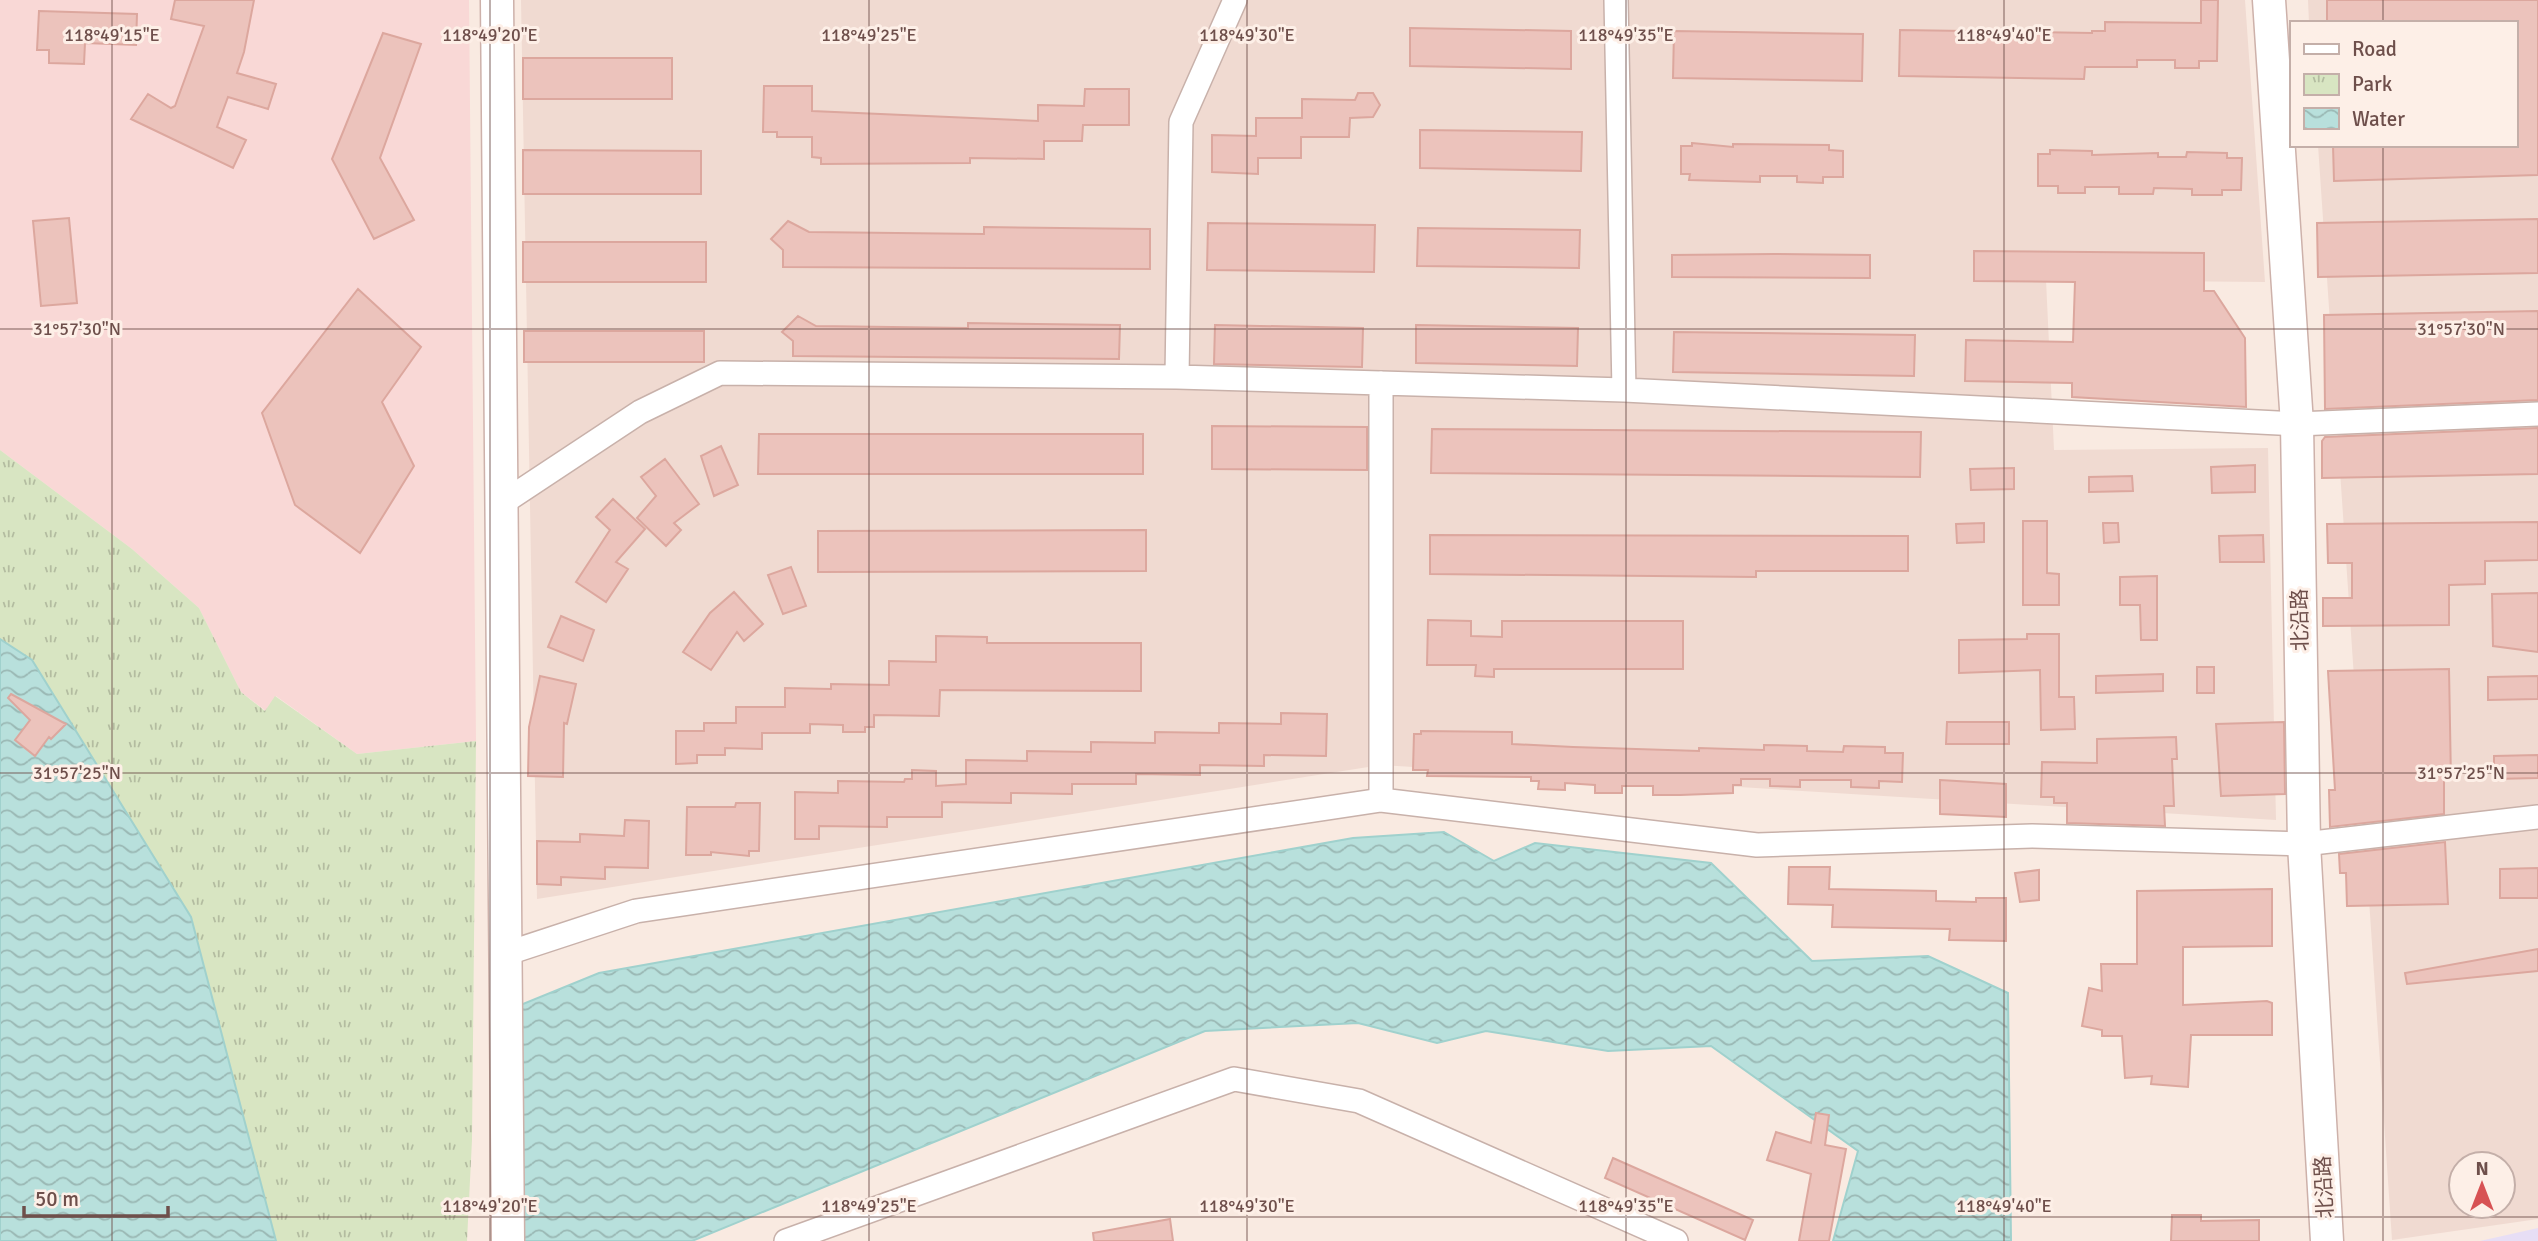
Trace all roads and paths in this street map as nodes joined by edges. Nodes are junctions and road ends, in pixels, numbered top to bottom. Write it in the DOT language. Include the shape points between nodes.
graph roads {
  1 [pos="497,0"];
  2 [pos="1235,0"];
  3 [pos="1616,0"];
  4 [pos="2269,0"];
  5 [pos="1177,377"];
  6 [pos="1381,383"];
  7 [pos="1624,390"];
  8 [pos="2538,414"];
  9 [pos="2297,424"];
  10 [pos="501,504"];
  11 [pos="1381,800"];
  12 [pos="2538,817"];
  13 [pos="2304,844"];
  14 [pos="505,954"];
  15 [pos="508,1241"];
  16 [pos="786,1241"];
  17 [pos="1676,1241"];
  18 [pos="2327,1241"];
  1 -- 10 [label="street"];
  2 -- 5 [label="street" via="1181,121"];
  3 -- 7 [label="street"];
  4 -- 9 [label="street, 北沿路"];
  5 -- 6 [label="street"];
  5 -- 10 [label="street" via="720,373 640,412"];
  6 -- 7 [label="street"];
  6 -- 11 [label="street"];
  7 -- 9 [label="street"];
  8 -- 9 [label="street"];
  9 -- 13 [label="street, 北沿路"];
  10 -- 14 [label="street"];
  11 -- 13 [label="street" via="1757,845 2032,836"];
  11 -- 14 [label="street" via="636,911"];
  12 -- 13 [label="street"];
  13 -- 18 [label="street, 北沿路"];
  14 -- 15 [label="street"];
  16 -- 17 [label="street" via="1234,1079 1359,1101"];
}
